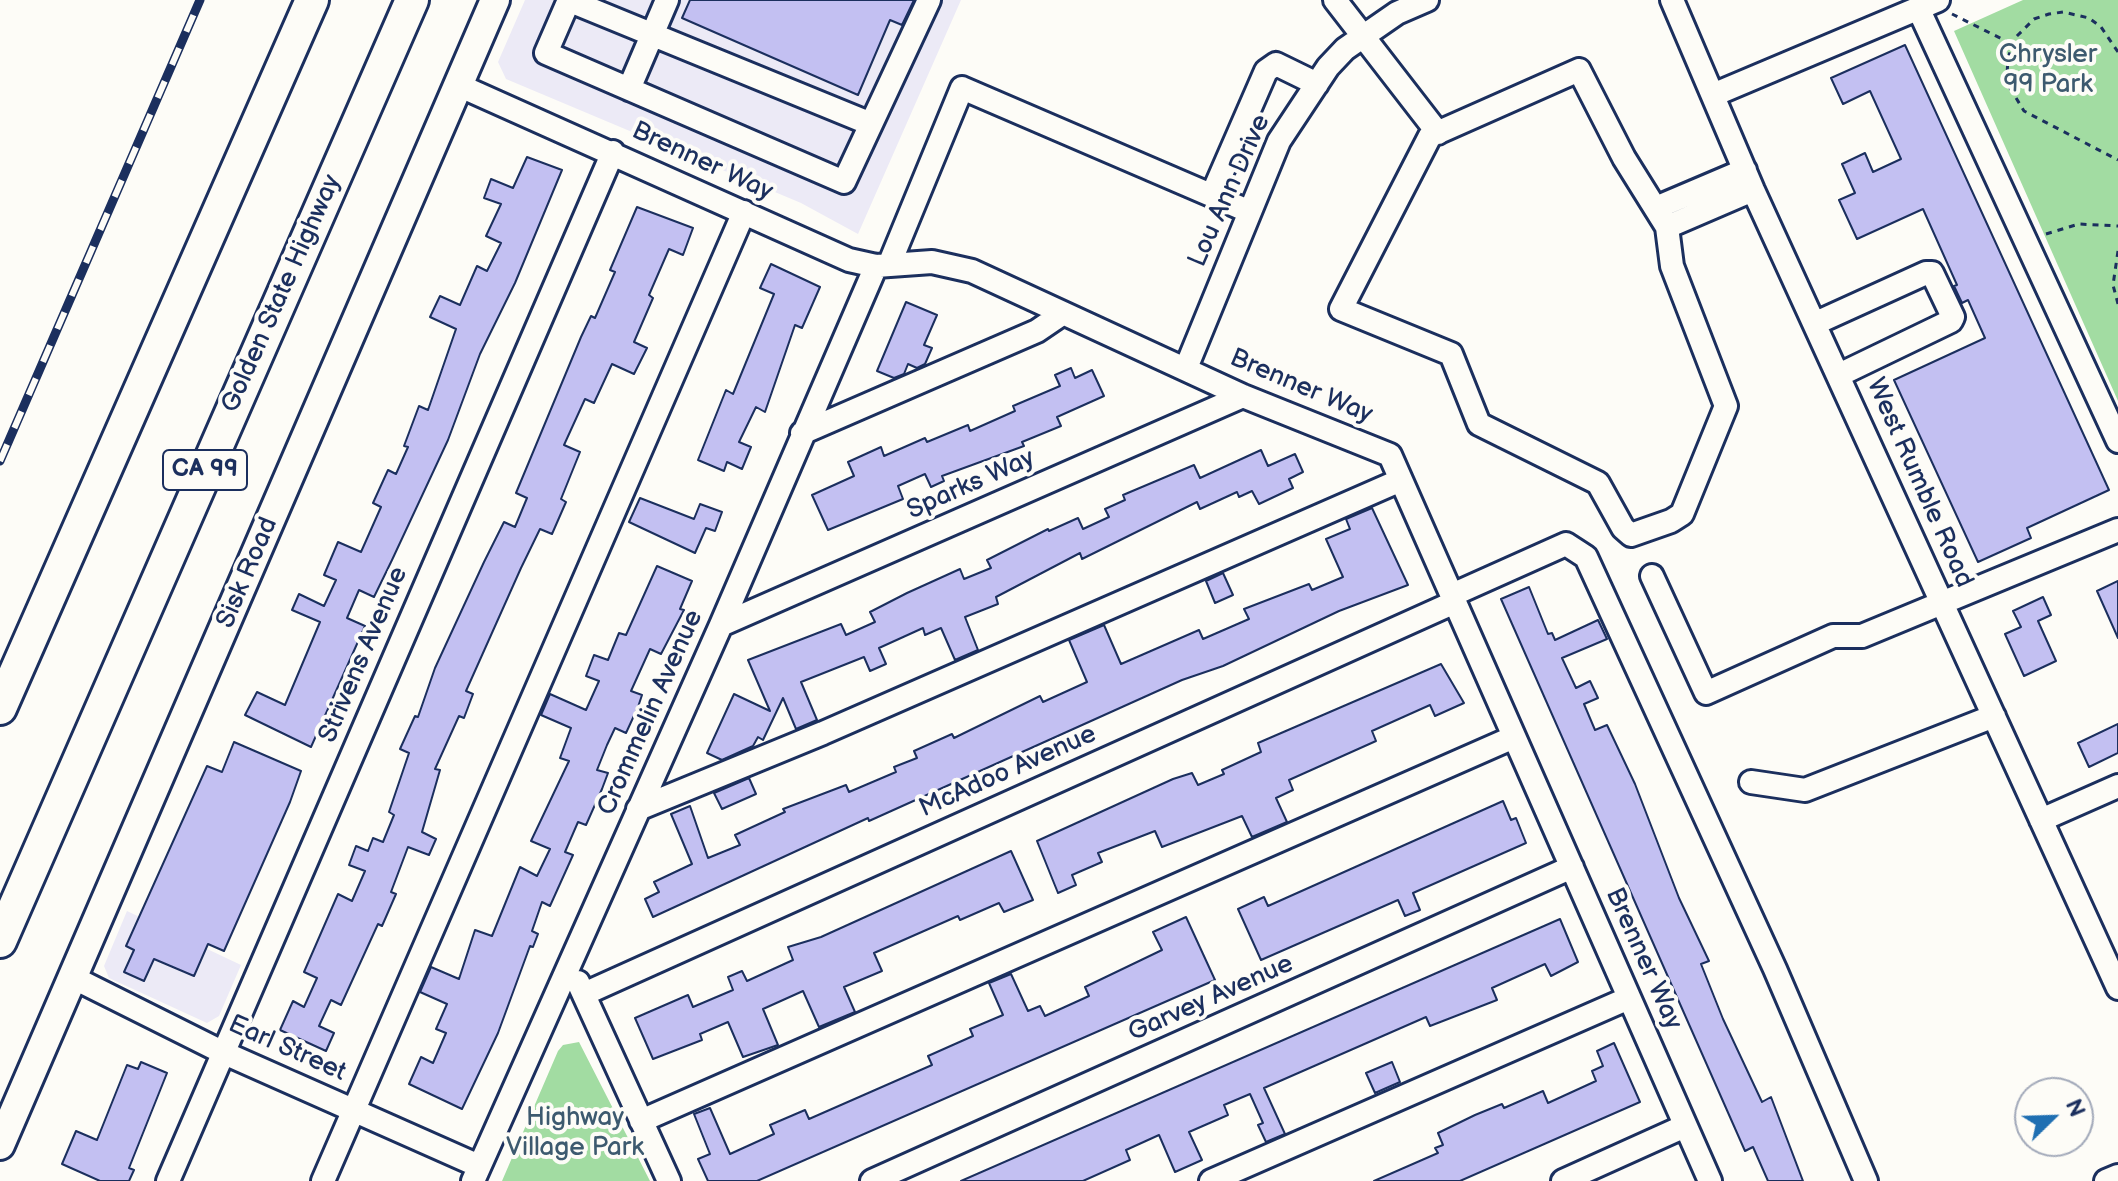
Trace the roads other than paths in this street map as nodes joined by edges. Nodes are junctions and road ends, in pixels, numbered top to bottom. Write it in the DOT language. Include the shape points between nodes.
graph roads {
  1 [pos="312,0"];
  2 [pos="412,0"];
  3 [pos="495,0"];
  4 [pos="569,0"];
  5 [pos="667,0"];
  6 [pos="929,0"];
  7 [pos="1335,0"];
  8 [pos="1427,0"];
  9 [pos="1672,0"];
  10 [pos="1937,5"];
  11 [pos="652,34"];
  12 [pos="1361,37"];
  13 [pos="1317,84"];
  14 [pos="458,85"];
  15 [pos="629,89"];
  16 [pos="1713,95"];
  17 [pos="871,124"];
  18 [pos="1438,133"];
  19 [pos="613,152"];
  20 [pos="1749,180"];
  21 [pos="1212,195"];
  22 [pos="1248,211"];
  23 [pos="744,212"];
  24 [pos="1662,217"];
  25 [pos="882,265"];
  26 [pos="1062,314"];
  27 [pos="1816,323"];
  28 [pos="1186,368"];
  29 [pos="1839,375"];
  30 [pos="1243,396"];
  31 [pos="802,433"];
  32 [pos="2118,441"];
  33 [pos="1401,480"];
  34 [pos="2118,530"];
  35 [pos="1652,576"];
  36 [pos="1453,598"];
  37 [pos="1942,602"];
  38 [pos="721,625"];
  39 [pos="0,708"];
  40 [pos="1994,716"];
  41 [pos="1514,737"];
  42 [pos="1751,782"];
  43 [pos="2118,786"];
  44 [pos="638,809"];
  45 [pos="2041,820"];
  46 [pos="1572,867"];
  47 [pos="0,941"];
  48 [pos="570,965"];
  49 [pos="74,978"];
  50 [pos="2118,988"];
  51 [pos="584,994"];
  52 [pos="1629,998"];
  53 [pos="222,1052"];
  54 [pos="353,1110"];
  55 [pos="641,1121"];
  56 [pos="1685,1126"];
  57 [pos="0,1145"];
  58 [pos="476,1173"];
  59 [pos="2118,1176"];
  60 [pos="168,1181"];
  61 [pos="323,1181"];
  62 [pos="669,1181"];
  63 [pos="872,1181"];
  64 [pos="1211,1181"];
  65 [pos="1563,1181"];
  66 [pos="1710,1181"];
  67 [pos="1866,1181"];
  68 [pos="2106,1181"];
  1 -- 39 [label="highway"];
  2 -- 47 [label="highway, Golden State Highway / CA 99"];
  3 -- 14 [label="main road, Sisk Road"];
  4 -- 11 [label="street"];
  4 -- 15 [label="street" via="546,53"];
  5 -- 11 [label="street"];
  6 -- 17 [label="street"];
  7 -- 12 [label="street"];
  8 -- 12 [label="street, Lou Ann Drive"];
  9 -- 16 [label="street, West Rumble Road"];
  10 -- 16 [label="street"];
  10 -- 32 [label="street"];
  11 -- 15 [label="street"];
  11 -- 17 [label="street"];
  12 -- 13 [label="street, Lou Ann Drive"];
  12 -- 18 [label="street"];
  13 -- 21 [label="street" via="1276,64 1266,71"];
  13 -- 22 [label="street, Lou Ann Drive" via="1279,141"];
  14 -- 19 [label="street, Brenner Way"];
  14 -- 49 [label="main road, Sisk Road"];
  15 -- 17 [label="street" via="844,182"];
  16 -- 20 [label="street, West Rumble Road"];
  18 -- 24 [label="street" via="1579,70 1624,158"];
  18 -- 24 [label="street" via="1430,136 1341,309 1451,354 1479,424 1598,483 1631,535 1682,514 1726,406 1672,266"];
  19 -- 23 [label="street, Brenner Way"];
  19 -- 53 [label="street, Strivens Avenue"];
  20 -- 24 [label="street"];
  20 -- 27 [label="street, West Rumble Road"];
  21 -- 22 [label="street"];
  21 -- 25 [label="street, Crommelin Avenue" via="962,88"];
  22 -- 28 [label="street, Lou Ann Drive"];
  23 -- 25 [label="street, Brenner Way" via="849,260"];
  23 -- 54 [label="street"];
  25 -- 26 [label="street, Brenner Way" via="953,264"];
  25 -- 31 [label="street, Crommelin Avenue"];
  26 -- 28 [label="street, Brenner Way"];
  26 -- 31 [label="street" via="1037,331"];
  27 -- 29 [label="street, West Rumble Road"];
  27 -- 29 [label="street" via="1926,273 1932,273 1953,317"];
  28 -- 30 [label="street, Brenner Way"];
  29 -- 37 [label="street, West Rumble Road"];
  30 -- 33 [label="street, Brenner Way" via="1390,455"];
  30 -- 38 [label="street, Sparks Way"];
  31 -- 38 [label="street, Crommelin Avenue"];
  33 -- 36 [label="street, Brenner Way"];
  33 -- 44 [label="street"];
  34 -- 37 [label="street"];
  35 -- 37 [label="street" via="1706,693 1833,636 1862,636"];
  36 -- 41 [label="street, Brenner Way"];
  36 -- 51 [label="street, McAdoo Avenue"];
  36 -- 67 [label="street, McAdoo Avenue" via="1566,544 1586,557"];
  37 -- 40 [label="street, West Rumble Road"];
  38 -- 44 [label="street, Crommelin Avenue"];
  40 -- 42 [label="street" via="1805,790"];
  40 -- 45 [label="street, West Rumble Road"];
  41 -- 46 [label="street, Brenner Way"];
  41 -- 55 [label="street"];
  43 -- 45 [label="street"];
  44 -- 48 [label="street, Crommelin Avenue"];
  45 -- 50 [label="street, West Rumble Road"];
  46 -- 52 [label="street, Brenner Way"];
  46 -- 63 [label="street, Garvey Avenue"];
  48 -- 51 [label="street"];
  48 -- 58 [label="street, Crommelin Avenue"];
  49 -- 53 [label="street, Earl Street"];
  49 -- 57 [label="main road, Sisk Road"];
  51 -- 55 [label="street"];
  52 -- 56 [label="street, Brenner Way"];
  52 -- 64 [label="street"];
  53 -- 54 [label="street, Earl Street"];
  53 -- 60 [label="street, Strivens Avenue"];
  54 -- 58 [label="street, Earl Street"];
  54 -- 61 [label="street"];
  55 -- 62 [label="street"];
  56 -- 65 [label="street"];
  56 -- 66 [label="street, Brenner Way"];
  59 -- 68 [label="street"];
}
